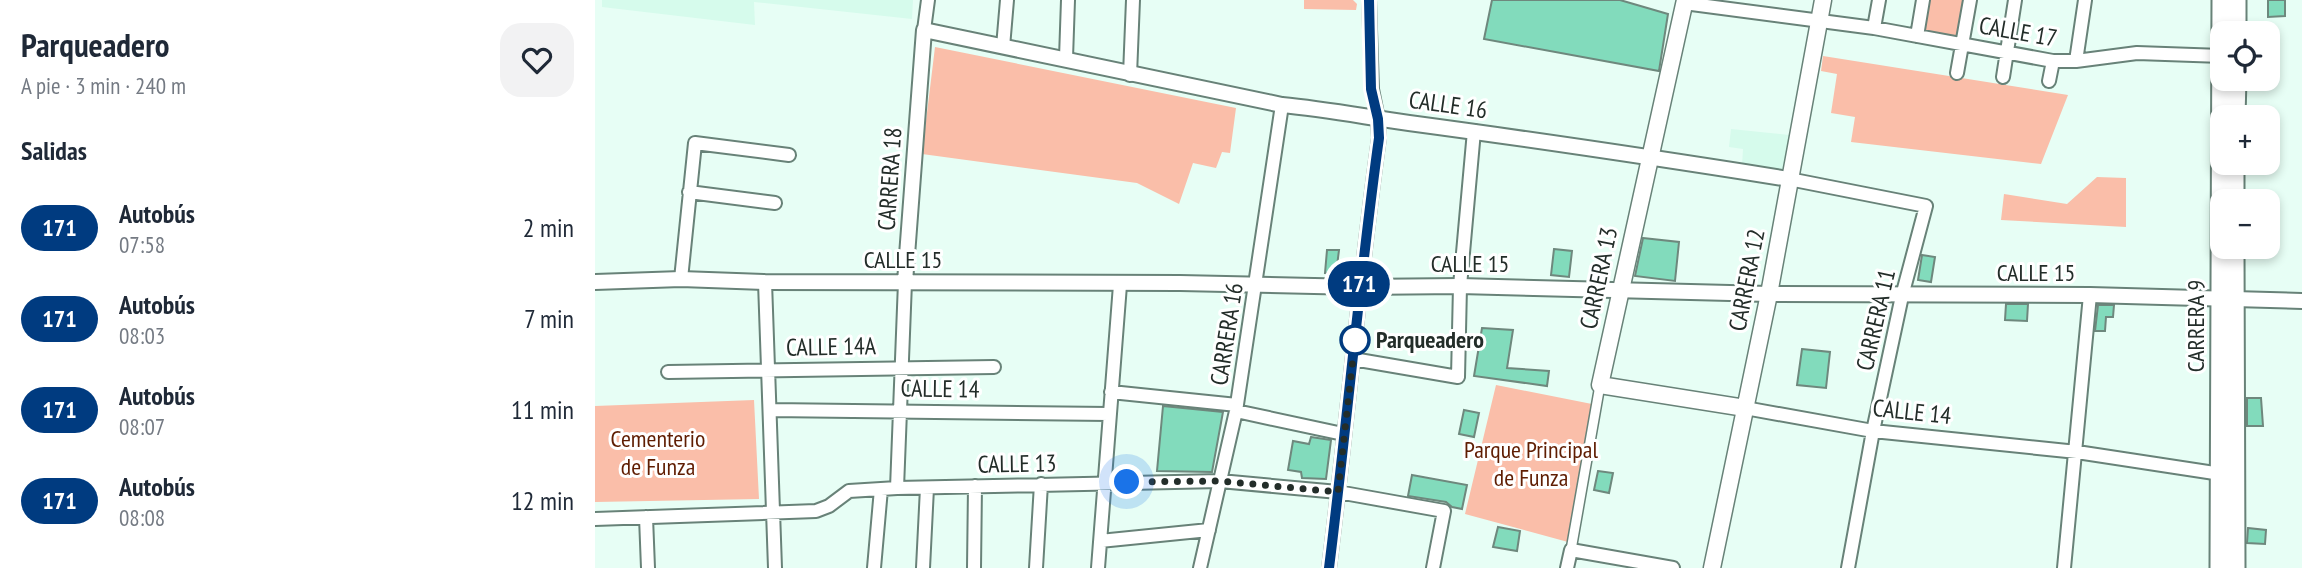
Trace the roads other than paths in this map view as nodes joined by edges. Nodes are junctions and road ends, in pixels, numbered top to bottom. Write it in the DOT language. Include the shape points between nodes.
graph roads {
  1 [pos="928,0"];
  2 [pos="1007,0"];
  3 [pos="1068,0"];
  4 [pos="1133,0"];
  5 [pos="1369,0"];
  6 [pos="1823,0"];
  7 [pos="1879,0"];
  8 [pos="1923,0"];
  9 [pos="1970,0"];
  10 [pos="2015,0"];
  11 [pos="2085,0"];
  12 [pos="2222,0"];
  13 [pos="2237,0"];
  14 [pos="1684,1"];
  15 [pos="2222,21"];
  16 [pos="2236,21"];
  17 [pos="1819,22"];
  18 [pos="1874,28"];
  19 [pos="925,30"];
  20 [pos="1917,36"];
  21 [pos="1963,44"];
  22 [pos="1003,47"];
  23 [pos="2006,51"];
  24 [pos="2210,56"];
  25 [pos="1066,58"];
  26 [pos="2053,61"];
  27 [pos="2076,61"];
  28 [pos="1957,73"];
  29 [pos="1130,75"];
  30 [pos="2003,77"];
  31 [pos="2049,81"];
  32 [pos="2223,91"];
  33 [pos="1282,105"];
  34 [pos="1378,119"];
  35 [pos="1474,131"];
  36 [pos="789,155"];
  37 [pos="1649,157"];
  38 [pos="1790,179"];
  39 [pos="689,192"];
  40 [pos="775,203"];
  41 [pos="1926,206"];
  42 [pos="2232,259"];
  43 [pos="681,279"];
  44 [pos="595,282"];
  45 [pos="765,282"];
  46 [pos="905,282"];
  47 [pos="1120,285"];
  48 [pos="1256,286"];
  49 [pos="1460,286"];
  50 [pos="1358,287"];
  51 [pos="1621,289"];
  52 [pos="1769,294"];
  53 [pos="2090,295"];
  54 [pos="1902,296"];
  55 [pos="2227,300"];
  56 [pos="2302,302"];
  57 [pos="1353,359"];
  58 [pos="903,367"];
  59 [pos="994,367"];
  60 [pos="769,369"];
  61 [pos="668,372"];
  62 [pos="1600,385"];
  63 [pos="1111,392"];
  64 [pos="1236,408"];
  65 [pos="1745,408"];
  66 [pos="771,410"];
  67 [pos="899,412"];
  68 [pos="1109,414"];
  69 [pos="1873,431"];
  70 [pos="1343,434"];
  71 [pos="2077,452"];
  72 [pos="2221,474"];
  73 [pos="1220,481"];
  74 [pos="1104,482"];
  75 [pos="1041,484"];
  76 [pos="975,486"];
  77 [pos="897,488"];
  78 [pos="926,488"];
  79 [pos="881,489"];
  80 [pos="1338,492"];
  81 [pos="774,512"];
  82 [pos="646,517"];
  83 [pos="595,519"];
  84 [pos="1209,530"];
  85 [pos="1100,541"];
  86 [pos="1571,550"];
  87 [pos="648,568"];
  88 [pos="775,568"];
  89 [pos="874,568"];
  90 [pos="923,568"];
  91 [pos="974,568"];
  92 [pos="1036,568"];
  93 [pos="1098,568"];
  94 [pos="1200,568"];
  95 [pos="1329,568"];
  96 [pos="1433,568"];
  97 [pos="1567,568"];
  98 [pos="1673,568"];
  99 [pos="1712,568"];
  100 [pos="1848,568"];
  101 [pos="2064,568"];
  102 [pos="2220,568"];
  103 [pos="2235,568"];
  1 -- 19 [label="street, CARRERA 18"];
  2 -- 22 [label="street"];
  3 -- 25 [label="street"];
  4 -- 29 [label="street"];
  5 -- 34 [label="street" via="1371,89"];
  6 -- 17 [label="main road, CARRERA 12"];
  7 -- 18 [label="street"];
  8 -- 20 [label="street"];
  9 -- 21 [label="street"];
  10 -- 23 [label="street"];
  11 -- 27 [label="street"];
  12 -- 15 [label="main road, CARRERA 9"];
  13 -- 16 [label="main road"];
  14 -- 17 [label="street, CALLE 17"];
  14 -- 37 [label="main road, CARRERA 13"];
  17 -- 18 [label="street, CALLE 17"];
  17 -- 38 [label="main road, CARRERA 12"];
  18 -- 20 [label="street, CALLE 17"];
  19 -- 22 [label="street, CALLE 16"];
  19 -- 46 [label="street, CARRERA 18"];
  20 -- 21 [label="street, CALLE 17"];
  21 -- 23 [label="street, CALLE 17"];
  21 -- 28 [label="street"];
  22 -- 25 [label="street, CALLE 16"];
  23 -- 26 [label="street, CALLE 17"];
  23 -- 30 [label="street"];
  24 -- 27 [label="street, CALLE 17" via="2137,53"];
  25 -- 29 [label="street, CALLE 16"];
  26 -- 27 [label="street, CALLE 17"];
  26 -- 31 [label="street"];
  29 -- 33 [label="street, CALLE 16"];
  32 -- 55 [label="main road, CARRERA 9"];
  33 -- 34 [label="street, CALLE 16"];
  33 -- 48 [label="street, CARRERA 16"];
  34 -- 35 [label="street, CALLE 16"];
  34 -- 50 [label="street"];
  35 -- 37 [label="street, CALLE 16"];
  35 -- 49 [label="street"];
  36 -- 39 [label="street" via="695,143"];
  37 -- 38 [label="street, CALLE 16"];
  37 -- 51 [label="main road, CARRERA 13"];
  38 -- 41 [label="street, CALLE 16"];
  38 -- 52 [label="main road, CARRERA 12"];
  39 -- 40 [label="street"];
  39 -- 43 [label="street"];
  41 -- 54 [label="street, CARRERA 11"];
  42 -- 55 [label="main road, CARRERA 9"];
  43 -- 44 [label="street, CALLE 15"];
  43 -- 45 [label="street, CALLE 15"];
  45 -- 46 [label="street, CALLE 15"];
  45 -- 60 [label="street"];
  46 -- 47 [label="street, CALLE 15"];
  46 -- 58 [label="street, CARRERA 18"];
  47 -- 48 [label="street, CALLE 15"];
  47 -- 63 [label="street"];
  48 -- 50 [label="street, CALLE 15"];
  48 -- 64 [label="street, CARRERA 16"];
  49 -- 50 [label="street, CALLE 15"];
  49 -- 51 [label="street, CALLE 15"];
  49 -- 57 [label="street" via="1458,377"];
  50 -- 57 [label="street"];
  51 -- 52 [label="street, CALLE 15"];
  51 -- 62 [label="main road, CARRERA 13"];
  52 -- 54 [label="street, CALLE 15"];
  52 -- 65 [label="main road, CARRERA 12"];
  53 -- 54 [label="street, CALLE 15"];
  53 -- 55 [label="street, CALLE 15"];
  53 -- 71 [label="street"];
  54 -- 69 [label="street, CARRERA 11"];
  55 -- 56 [label="street, CALLE 15"];
  55 -- 72 [label="main road, CARRERA 9"];
  55 -- 103 [label="main road, CARRERA 9"];
  57 -- 70 [label="street"];
  58 -- 59 [label="street, CALLE 14A"];
  58 -- 60 [label="street, CALLE 14A"];
  58 -- 67 [label="street, CARRERA 18"];
  60 -- 61 [label="street, CALLE 14A"];
  60 -- 66 [label="street"];
  62 -- 65 [label="main road, CALLE 14"];
  62 -- 86 [label="street, CARRERA 13"];
  63 -- 64 [label="street"];
  63 -- 68 [label="street"];
  64 -- 70 [label="street"];
  64 -- 73 [label="street, CARRERA 16"];
  65 -- 69 [label="street, CALLE 14"];
  65 -- 99 [label="main road, CARRERA 12"];
  66 -- 67 [label="street, CALLE 14"];
  66 -- 81 [label="street"];
  67 -- 68 [label="street, CALLE 14"];
  67 -- 77 [label="street, CARRERA 18"];
  68 -- 74 [label="street"];
  69 -- 71 [label="street, CALLE 14"];
  69 -- 100 [label="street, CARRERA 11"];
  70 -- 80 [label="street"];
  71 -- 72 [label="street, CALLE 14"];
  71 -- 101 [label="street"];
  72 -- 102 [label="main road, CARRERA 9"];
  73 -- 74 [label="street, CALLE 13"];
  73 -- 80 [label="street, CALLE 13"];
  73 -- 84 [label="street, CARRERA 16"];
  74 -- 75 [label="street, CALLE 13"];
  74 -- 85 [label="street"];
  75 -- 76 [label="street, CALLE 13"];
  75 -- 92 [label="street"];
  76 -- 78 [label="street, CALLE 13"];
  76 -- 91 [label="street"];
  77 -- 78 [label="street, CALLE 13"];
  77 -- 79 [label="street, CALLE 13"];
  78 -- 90 [label="street"];
  79 -- 81 [label="street, CALLE 13" via="849,491 816,511"];
  79 -- 89 [label="street"];
  80 -- 95 [label="street"];
  80 -- 96 [label="street, CALLE 13" via="1444,511"];
  81 -- 82 [label="street, CALLE 13"];
  81 -- 88 [label="street"];
  82 -- 83 [label="street, CALLE 13"];
  82 -- 87 [label="street"];
  84 -- 85 [label="street"];
  84 -- 94 [label="street, CARRERA 16"];
  85 -- 93 [label="street"];
  86 -- 97 [label="street, CARRERA 13"];
  86 -- 98 [label="street"];
}
